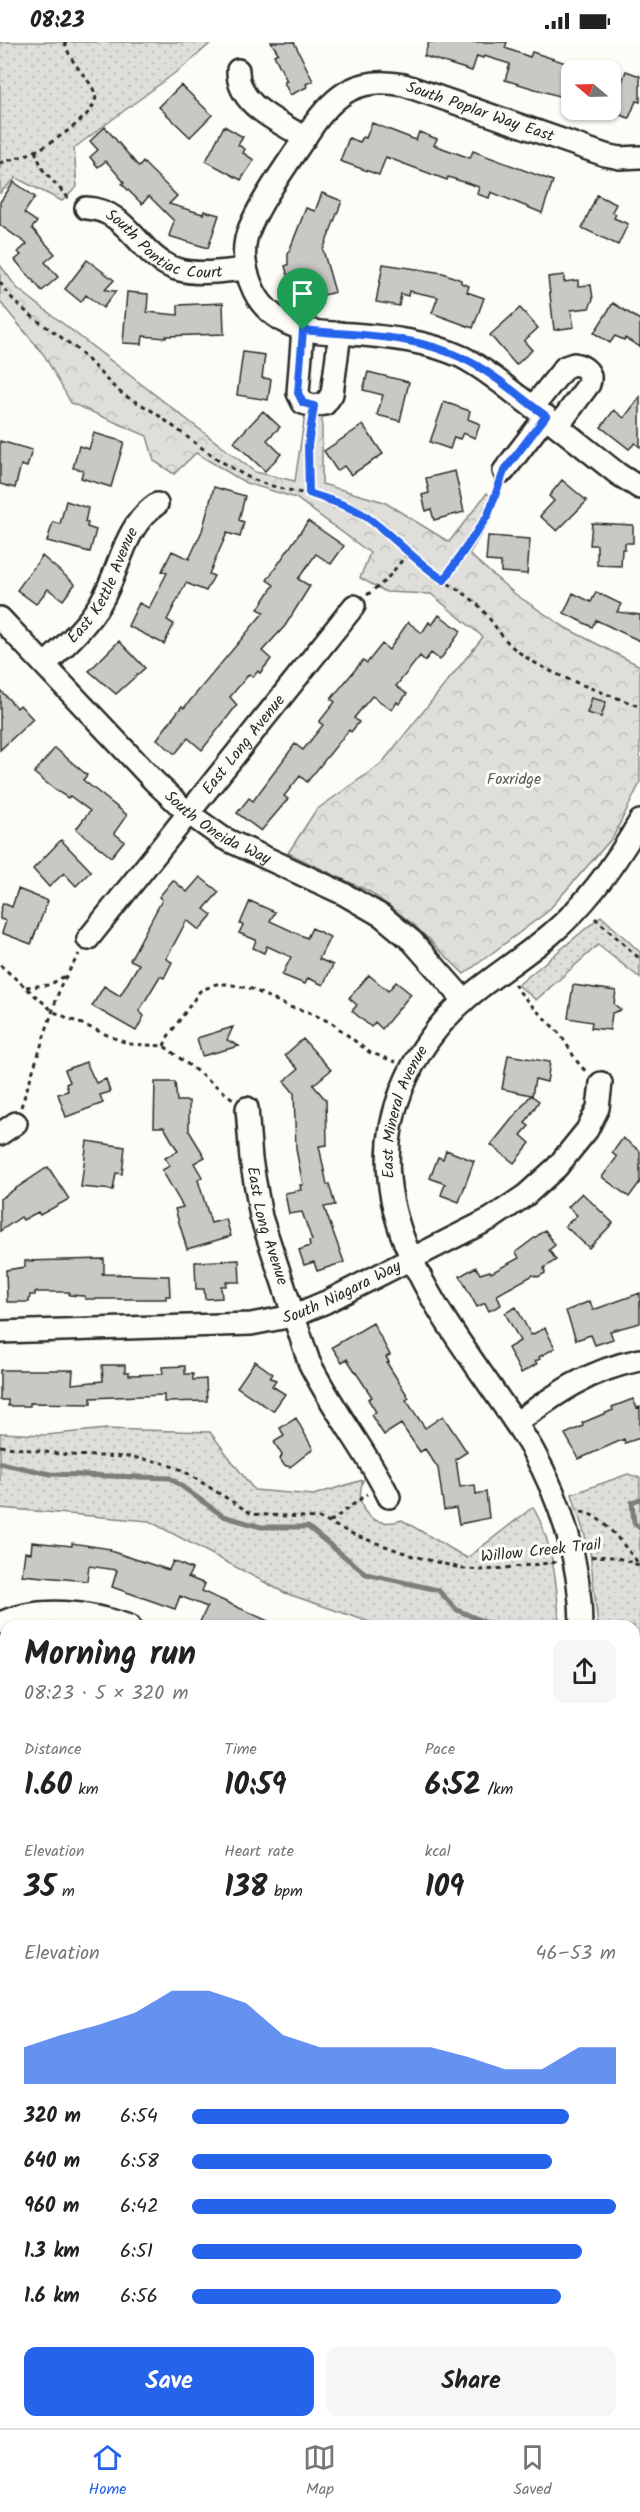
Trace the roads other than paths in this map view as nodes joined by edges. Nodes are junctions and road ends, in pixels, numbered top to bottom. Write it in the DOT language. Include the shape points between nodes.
graph roads {
  1 [pos="238,70"];
  2 [pos="305,138"];
  3 [pos="640,157"];
  4 [pos="86,208"];
  5 [pos="246,269"];
  6 [pos="303,330"];
  7 [pos="339,333"];
  8 [pos="546,417"];
  9 [pos="504,471"];
  10 [pos="640,488"];
  11 [pos="157,504"];
  12 [pos="354,606"];
  13 [pos="0,618"];
  14 [pos="45,665"];
  15 [pos="188,813"];
  16 [pos="640,821"];
  17 [pos="88,939"];
  18 [pos="464,1000"];
  19 [pos="602,1083"];
  20 [pos="247,1108"];
  21 [pos="412,1260"];
  22 [pos="293,1316"];
  23 [pos="0,1332"];
  24 [pos="640,1360"];
  25 [pos="516,1423"];
  26 [pos="386,1489"];
  27 [pos="8,1620"];
  28 [pos="96,1620"];
  29 [pos="579,1620"];
  1 -- 2 [label="street" via="240,89 248,100"];
  2 -- 3 [label="street, South Poplar Way East" via="322,112 344,92 370,82 382,82 404,85 605,155"];
  2 -- 5 [label="street, South Poplar Way East" via="249,230"];
  4 -- 5 [label="street, South Pontiac Court" via="117,218 148,252 177,269 200,273"];
  5 -- 6 [label="street" via="267,309"];
  6 -- 7 [label="street"];
  6 -- 7 [label="street" via="298,393 303,403 314,406 325,404 332,394"];
  7 -- 8 [label="street" via="390,337 463,358"];
  8 -- 9 [label="street"];
  8 -- 10 [label="street"];
  11 -- 14 [label="street, East Kettle Avenue" via="131,530 114,578 88,621"];
  12 -- 15 [label="street, East Long Avenue"];
  13 -- 14 [label="street, South Oneida Way"];
  14 -- 15 [label="street, South Oneida Way"];
  15 -- 17 [label="street, East Long Avenue"];
  15 -- 18 [label="street, South Oneida Way" via="223,838 342,893 382,916 412,941"];
  16 -- 18 [label="street, East Mineral Avenue" via="581,906"];
  18 -- 21 [label="street, East Mineral Avenue" via="438,1028 412,1068 396,1102 389,1134 387,1166 393,1209"];
  19 -- 21 [label="street, South Niagara Way" via="598,1108 587,1130 542,1182 492,1218"];
  20 -- 22 [label="street, East Long Avenue" via="261,1217"];
  21 -- 22 [label="street, South Niagara Way"];
  21 -- 25 [label="street, East Mineral Avenue" via="444,1316"];
  22 -- 23 [label="street, South Niagara Way" via="232,1326"];
  22 -- 26 [label="street, East Long Avenue" via="318,1381"];
  24 -- 25 [label="street" via="576,1381"];
  25 -- 29 [label="street, East Mineral Avenue" via="543,1469 561,1511 574,1560"];
  27 -- 28 [label="street" via="24,1614 52,1612"];
}
